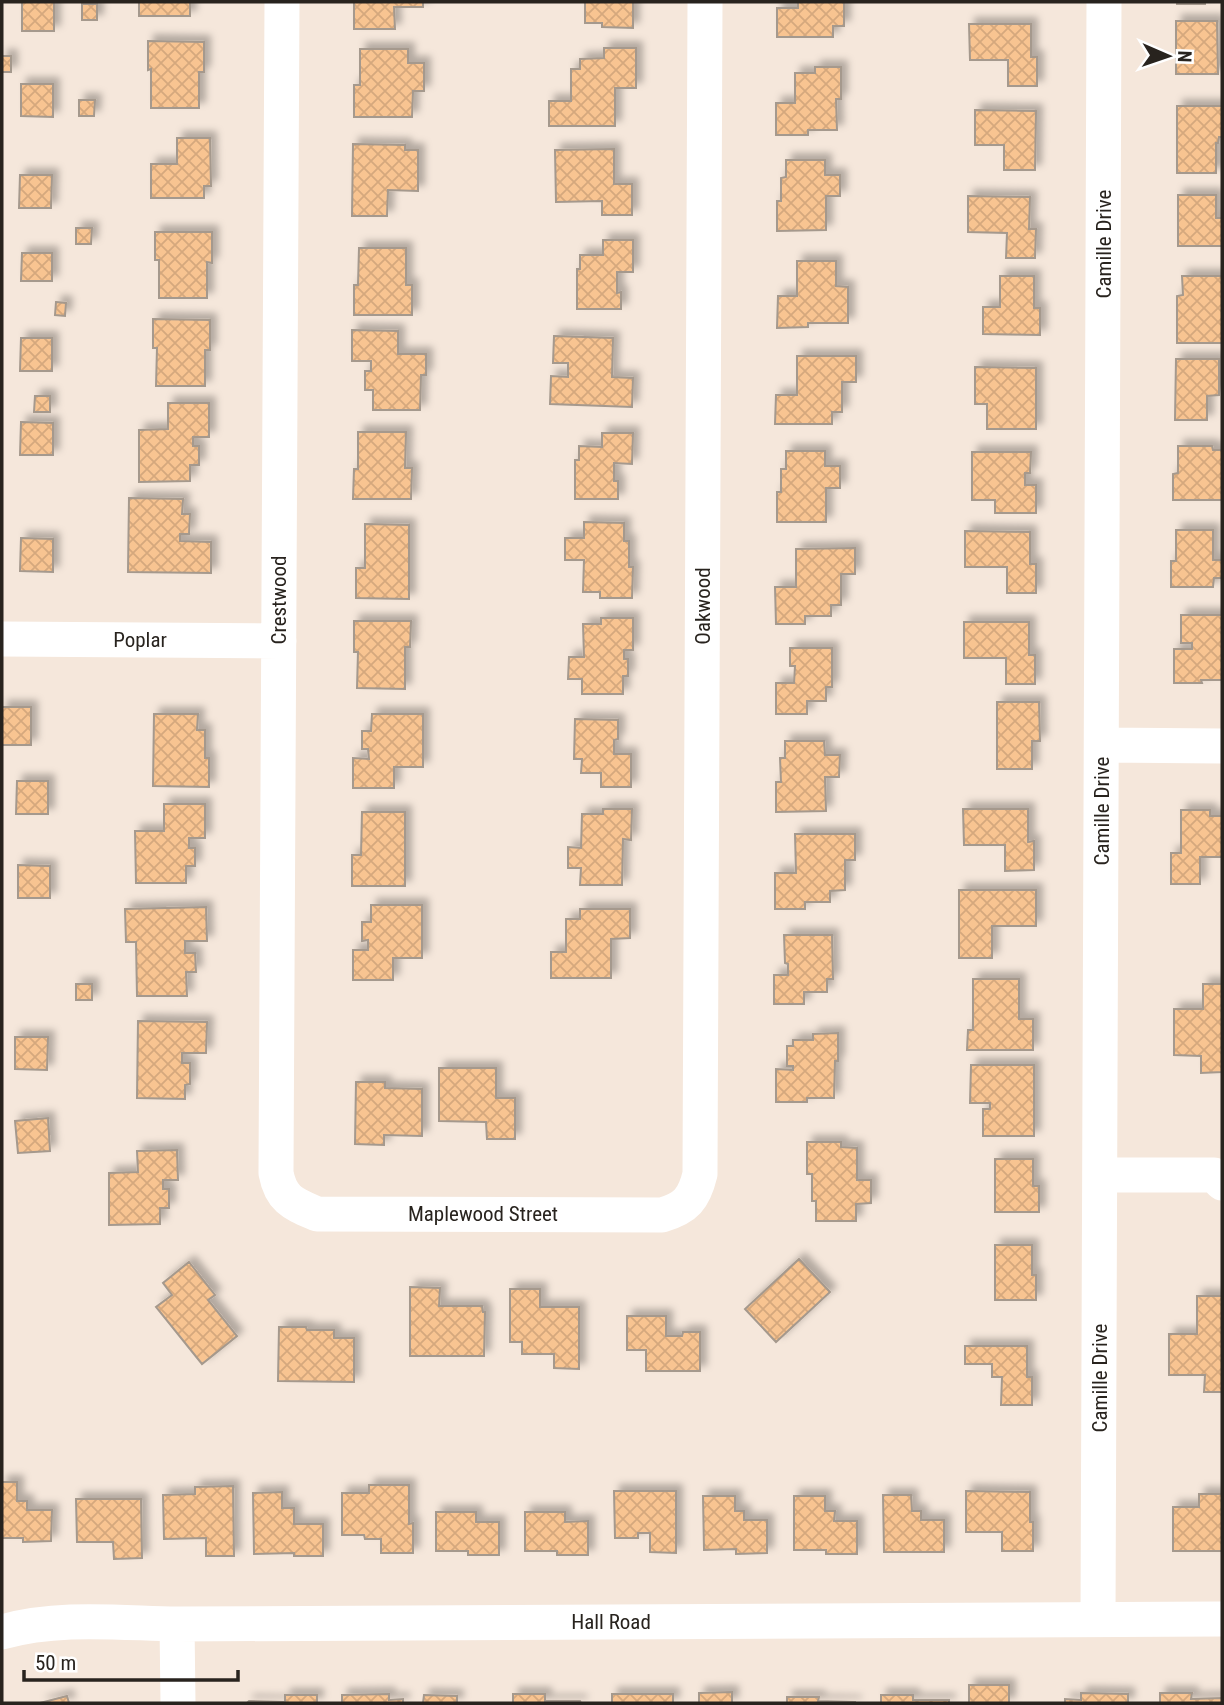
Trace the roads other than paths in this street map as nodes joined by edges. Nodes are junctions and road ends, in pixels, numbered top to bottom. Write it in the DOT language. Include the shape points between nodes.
graph roads {
  1 [pos="282,2"];
  2 [pos="705,2"];
  3 [pos="1104,2"];
  4 [pos="2,639"];
  5 [pos="279,641"];
  6 [pos="1102,745"];
  7 [pos="1222,746"];
  8 [pos="1219,1174"];
  9 [pos="1101,1175"];
  10 [pos="284,1196"];
  11 [pos="685,1205"];
  12 [pos="1098,1619"];
  13 [pos="1222,1619"];
  14 [pos="177,1624"];
  15 [pos="2,1633"];
  16 [pos="178,1703"];
  1 -- 5 [label="street, Crestwood"];
  2 -- 11 [label="street, Oakwood" via="700,1174"];
  3 -- 6 [label="street, Camille Drive"];
  4 -- 5 [label="street, Poplar"];
  5 -- 10 [label="street, Crestwood" via="276,1173"];
  6 -- 7 [label="street"];
  6 -- 9 [label="street, Camille Drive"];
  8 -- 9 [label="street"];
  9 -- 12 [label="street, Camille Drive"];
  10 -- 11 [label="street, Maplewood Street" via="317,1214 662,1215"];
  12 -- 13 [label="street, Hall Road"];
  12 -- 14 [label="street, Hall Road"];
  14 -- 15 [label="street, Hall Road" via="68,1622"];
  14 -- 16 [label="street"];
}
